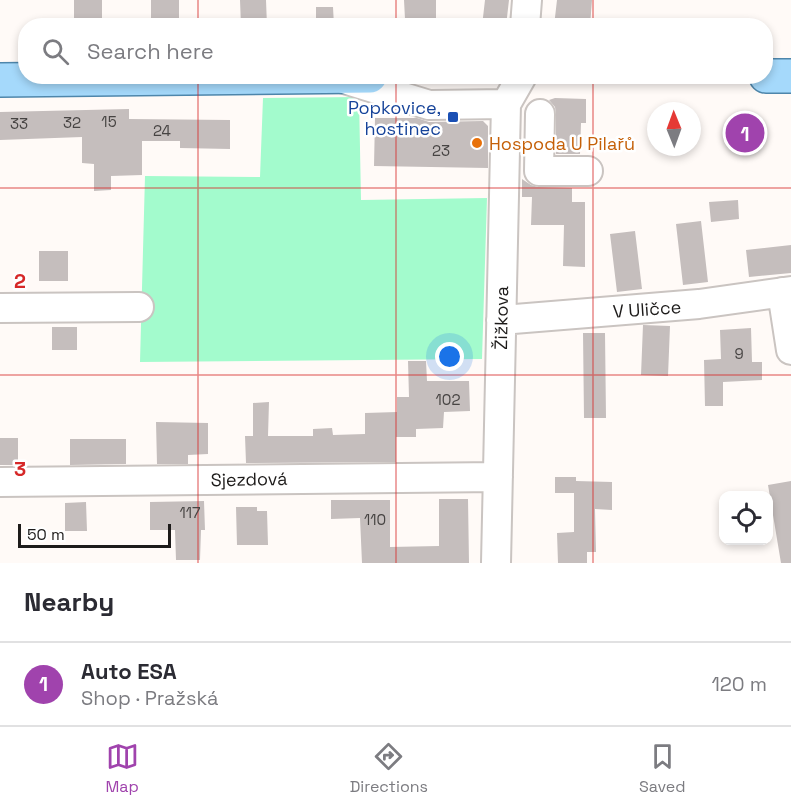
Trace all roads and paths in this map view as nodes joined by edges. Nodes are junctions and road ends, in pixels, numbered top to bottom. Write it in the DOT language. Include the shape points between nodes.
graph roads {
  1 [pos="527,0"];
  2 [pos="526,18"];
  3 [pos="773,76"];
  4 [pos="791,76"];
  5 [pos="0,80"];
  6 [pos="18,80"];
  7 [pos="361,84"];
  8 [pos="517,84"];
  9 [pos="506,104"];
  10 [pos="540,114"];
  11 [pos="505,160"];
  12 [pos="539,160"];
  13 [pos="588,171"];
  14 [pos="786,291"];
  15 [pos="139,307"];
  16 [pos="0,308"];
  17 [pos="501,320"];
  18 [pos="791,350"];
  19 [pos="498,477"];
  20 [pos="0,482"];
  21 [pos="496,563"];
  1 -- 2 [label="street"];
  3 -- 4 [label="main road"];
  5 -- 6 [label="main road"];
  7 -- 9 [label="street" via="429,105"];
  8 -- 9 [label="street, Žižkova"];
  9 -- 11 [label="street, Žižkova"];
  10 -- 12 [label="street"];
  11 -- 12 [label="street"];
  11 -- 17 [label="street, Žižkova"];
  12 -- 13 [label="street" via="539,171"];
  14 -- 17 [label="street, V Uličce" via="699,304"];
  14 -- 18 [label="street"];
  15 -- 16 [label="street"];
  17 -- 19 [label="street, Žižkova"];
  19 -- 20 [label="street, Sjezdová"];
  19 -- 21 [label="street, Žižkova"];
}
